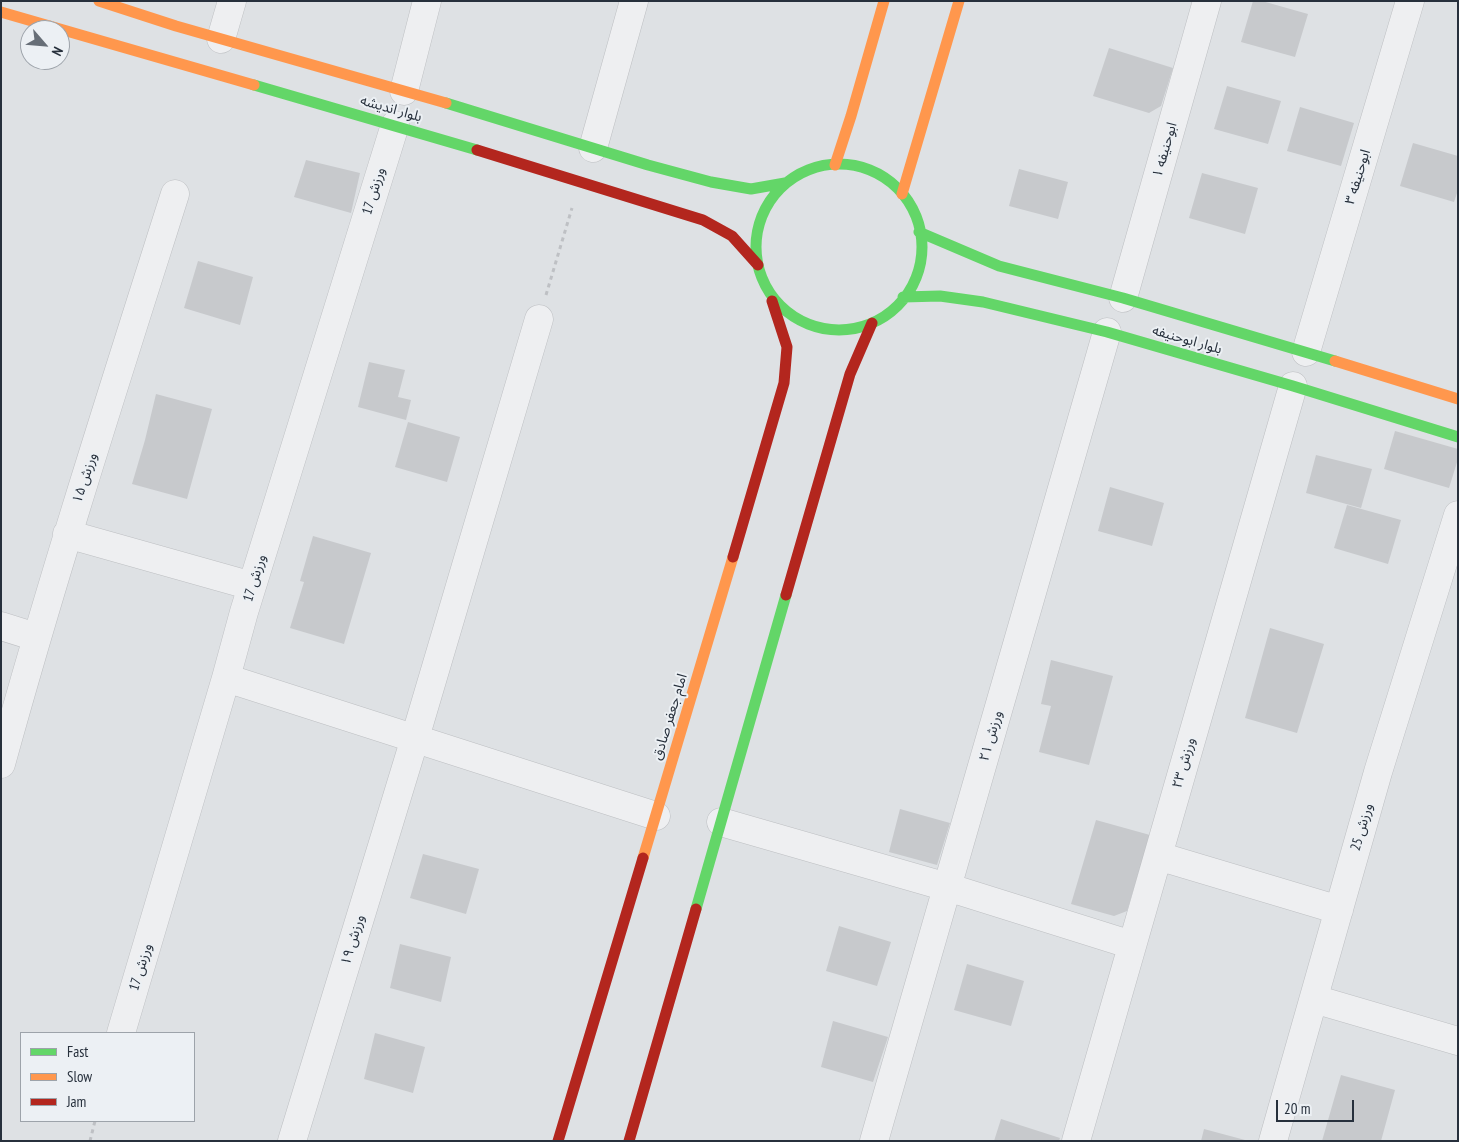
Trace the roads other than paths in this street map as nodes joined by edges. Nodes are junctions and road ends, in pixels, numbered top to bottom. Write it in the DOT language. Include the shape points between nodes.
graph roads {
  1 [pos="99,1"];
  2 [pos="232,1"];
  3 [pos="427,1"];
  4 [pos="634,1"];
  5 [pos="884,1"];
  6 [pos="959,1"];
  7 [pos="1207,1"];
  8 [pos="1410,1"];
  9 [pos="1,12"];
  10 [pos="221,39"];
  11 [pos="404,91"];
  12 [pos="394,125"];
  13 [pos="593,148"];
  14 [pos="834,165"];
  15 [pos="785,183"];
  16 [pos="175,194"];
  17 [pos="902,194"];
  18 [pos="920,232"];
  19 [pos="758,265"];
  20 [pos="903,297"];
  21 [pos="1123,298"];
  22 [pos="772,301"];
  23 [pos="539,319"];
  24 [pos="872,323"];
  25 [pos="1107,332"];
  26 [pos="1306,352"];
  27 [pos="1293,386"];
  28 [pos="1458,399"];
  29 [pos="1458,438"];
  30 [pos="1458,515"];
  31 [pos="67,534"];
  32 [pos="252,586"];
  33 [pos="1,626"];
  34 [pos="36,637"];
  35 [pos="226,678"];
  36 [pos="415,738"];
  37 [pos="1,764"];
  38 [pos="656,816"];
  39 [pos="720,822"];
  40 [pos="1158,856"];
  41 [pos="947,887"];
  42 [pos="1339,910"];
  43 [pos="1132,945"];
  44 [pos="1314,999"];
  45 [pos="121,1032"];
  46 [pos="1458,1041"];
  47 [pos="292,1141"];
  48 [pos="558,1141"];
  49 [pos="629,1141"];
  50 [pos="874,1141"];
  51 [pos="1076,1141"];
  52 [pos="1273,1141"];
  1 -- 10 [label="street, بلوار اندیشه"];
  2 -- 10 [label="street"];
  3 -- 11 [label="street"];
  4 -- 13 [label="street"];
  5 -- 14 [label="street"];
  6 -- 17 [label="street"];
  7 -- 21 [label="street, ابوحنیفه ۱"];
  8 -- 26 [label="street, ابوحنیفه ۳"];
  9 -- 12 [label="street, بلوار اندیشه"];
  10 -- 11 [label="street, بلوار اندیشه"];
  11 -- 13 [label="street, بلوار اندیشه"];
  12 -- 19 [label="street, بلوار اندیشه" via="703,220 732,236"];
  12 -- 32 [label="street, ورزش 17"];
  13 -- 15 [label="street, بلوار اندیشه" via="711,182 751,189"];
  14 -- 15 [label="street" via="816,166"];
  14 -- 17 [label="street" via="855,164 890,180"];
  15 -- 19 [label="street" via="764,210 756,237"];
  16 -- 31 [label="street, ورزش ۱۵"];
  17 -- 18 [label="street" via="913,207"];
  18 -- 20 [label="street" via="922,242 916,278"];
  18 -- 21 [label="street, بلوار ابوحنیفه" via="999,266"];
  19 -- 22 [label="street"];
  20 -- 24 [label="street" via="896,308"];
  20 -- 25 [label="street, بلوار ابوحنیفه" via="940,296 983,302"];
  21 -- 26 [label="street, بلوار ابوحنیفه"];
  22 -- 24 [label="street" via="815,327 845,330"];
  22 -- 38 [label="street, امام جعفر صادق" via="787,347 784,382"];
  23 -- 36 [label="street, ورزش ۱۹"];
  24 -- 39 [label="street" via="850,374"];
  25 -- 27 [label="street, بلوار ابوحنیفه"];
  25 -- 41 [label="street, ورزش ۲۱"];
  26 -- 28 [label="street, بلوار ابوحنیفه"];
  27 -- 29 [label="street, بلوار ابوحنیفه"];
  27 -- 40 [label="street, ورزش ۲۳"];
  30 -- 42 [label="street, ورزش 25"];
  31 -- 32 [label="street"];
  31 -- 34 [label="street, ورزش ۱۵"];
  32 -- 35 [label="street, ورزش 17"];
  33 -- 34 [label="street"];
  34 -- 37 [label="street, ورزش ۱۵"];
  35 -- 36 [label="street"];
  35 -- 45 [label="street, ورزش 17"];
  36 -- 38 [label="street"];
  36 -- 47 [label="street, ورزش ۱۹"];
  38 -- 48 [label="street, امام جعفر صادق"];
  39 -- 41 [label="street"];
  39 -- 49 [label="street"];
  40 -- 42 [label="street"];
  40 -- 43 [label="street, ورزش ۲۳"];
  41 -- 43 [label="street"];
  41 -- 50 [label="street, ورزش ۲۱"];
  42 -- 44 [label="street, ورزش 25"];
  43 -- 51 [label="street, ورزش ۲۳"];
  44 -- 46 [label="street"];
  44 -- 52 [label="street, ورزش 25"];
}
